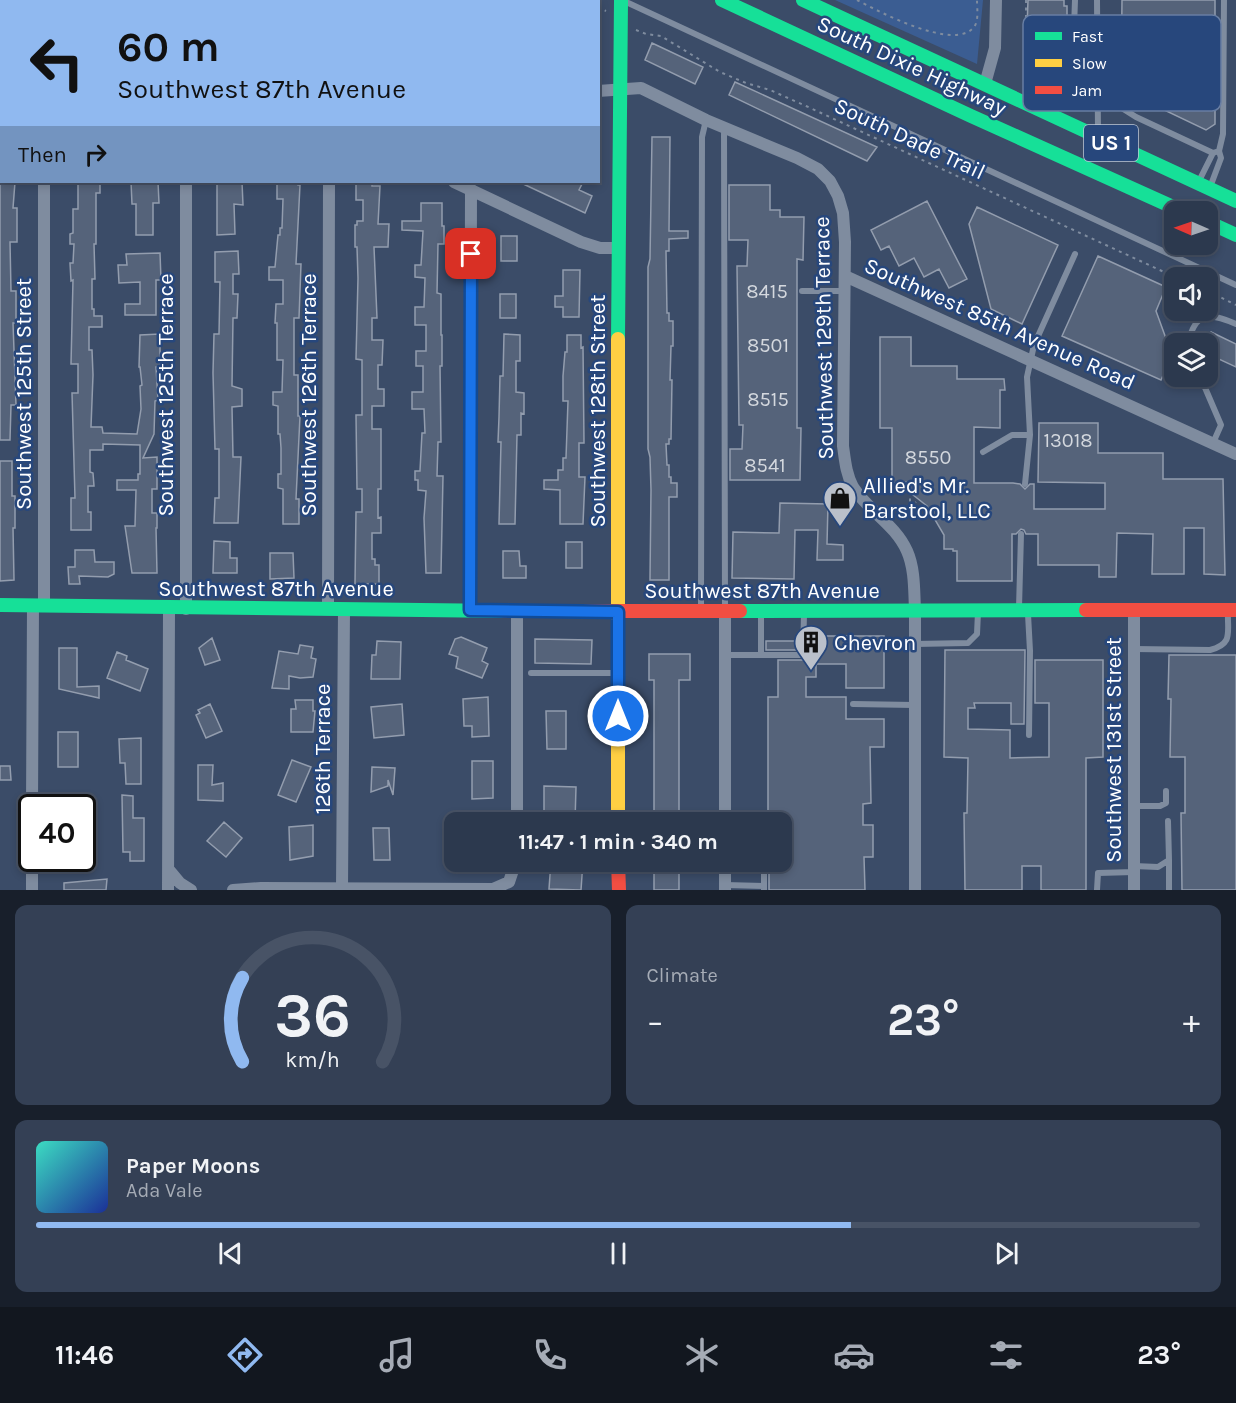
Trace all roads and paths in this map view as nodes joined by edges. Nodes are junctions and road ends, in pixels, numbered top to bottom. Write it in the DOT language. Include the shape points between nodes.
graph roads {
  1 [pos="622,0"];
  2 [pos="722,0"];
  3 [pos="803,0"];
  4 [pos="857,0"];
  5 [pos="977,0"];
  6 [pos="996,0"];
  7 [pos="1075,0"];
  8 [pos="1097,0"];
  9 [pos="1224,0"];
  10 [pos="600,8"];
  11 [pos="610,15"];
  12 [pos="1074,15"];
  13 [pos="1097,15"];
  14 [pos="632,28"];
  15 [pos="620,90"];
  16 [pos="600,91"];
  17 [pos="978,100"];
  18 [pos="1223,100"];
  19 [pos="1098,111"];
  20 [pos="1128,111"];
  21 [pos="706,120"];
  22 [pos="724,127"];
  23 [pos="1098,137"];
  24 [pos="1216,152"];
  25 [pos="44,183"];
  26 [pos="186,183"];
  27 [pos="329,183"];
  28 [pos="456,183"];
  29 [pos="1204,186"];
  30 [pos="471,189"];
  31 [pos="1164,201"];
  32 [pos="1236,201"];
  33 [pos="1218,227"];
  34 [pos="1236,235"];
  35 [pos="618,248"];
  36 [pos="1075,254"];
  37 [pos="1164,272"];
  38 [pos="845,276"];
  39 [pos="1236,285"];
  40 [pos="802,291"];
  41 [pos="845,291"];
  42 [pos="1218,296"];
  43 [pos="1236,305"];
  44 [pos="1236,324"];
  45 [pos="1192,333"];
  46 [pos="1032,360"];
  47 [pos="1205,387"];
  48 [pos="1030,435"];
  49 [pos="1213,444"];
  50 [pos="983,452"];
  51 [pos="1236,454"];
  52 [pos="1025,484"];
  53 [pos="910,491"];
  54 [pos="916,502"];
  55 [pos="924,507"];
  56 [pos="911,508"];
  57 [pos="906,514"];
  58 [pos="1022,534"];
  59 [pos="0,605"];
  60 [pos="38,606"];
  61 [pos="169,609"];
  62 [pos="186,609"];
  63 [pos="328,609"];
  64 [pos="344,610"];
  65 [pos="470,610"];
  66 [pos="517,610"];
  67 [pos="915,610"];
  68 [pos="978,610"];
  69 [pos="1232,610"];
  70 [pos="1023,611"];
  71 [pos="1134,611"];
  72 [pos="618,612"];
  73 [pos="701,612"];
  74 [pos="725,612"];
  75 [pos="761,612"];
  76 [pos="804,612"];
  77 [pos="914,644"];
  78 [pos="1134,649"];
  79 [pos="725,655"];
  80 [pos="761,655"];
  81 [pos="531,673"];
  82 [pos="618,673"];
  83 [pos="853,704"];
  84 [pos="914,705"];
  85 [pos="1029,735"];
  86 [pos="1166,791"];
  87 [pos="33,794"];
  88 [pos="1134,806"];
  89 [pos="517,812"];
  90 [pos="618,812"];
  91 [pos="725,812"];
  92 [pos="1168,821"];
  93 [pos="1169,861"];
  94 [pos="1134,869"];
  95 [pos="170,871"];
  96 [pos="32,872"];
  97 [pos="512,872"];
  98 [pos="618,872"];
  99 [pos="764,872"];
  100 [pos="725,887"];
  101 [pos="764,888"];
  102 [pos="342,889"];
  103 [pos="32,890"];
  104 [pos="168,890"];
  105 [pos="191,890"];
  106 [pos="233,890"];
  107 [pos="619,890"];
  108 [pos="915,890"];
  109 [pos="1097,890"];
  110 [pos="1134,890"];
  111 [pos="1169,890"];
  1 -- 15 [label="main road, Southwest 128th Street"];
  1 -- 39 [label="lane"];
  2 -- 17 [label="main road, South Dixie Highway / US 1"];
  3 -- 17 [label="main road, South Dixie Highway / US 1"];
  4 -- 5 [label="path" via="924,30 953,34 965,33 975,26"];
  6 -- 17 [label="street" via="995,48"];
  7 -- 12 [label="lane"];
  8 -- 13 [label="lane"];
  9 -- 18 [label="lane"];
  10 -- 11 [label="path"];
  14 -- 37 [label="path, South Dade Trail" via="661,36 720,72 788,98"];
  15 -- 16 [label="street"];
  15 -- 21 [label="street" via="641,88"];
  15 -- 35 [label="main road, Southwest 128th Street"];
  17 -- 23 [label="main road, South Dixie Highway / US 1"];
  17 -- 31 [label="main road, South Dixie Highway / US 1"];
  18 -- 24 [label="lane" via="1222,139"];
  19 -- 23 [label="lane"];
  20 -- 24 [label="lane"];
  21 -- 22 [label="street"];
  21 -- 73 [label="lane" via="702,137"];
  22 -- 38 [label="street, Southwest 129th Terrace" via="797,158 830,181 845,226"];
  22 -- 74 [label="lane"];
  23 -- 29 [label="main road, South Dixie Highway / US 1"];
  24 -- 29 [label="lane"];
  24 -- 29 [label="lane" via="1221,158"];
  25 -- 60 [label="street, Southwest 125th Street"];
  26 -- 62 [label="street, Southwest 125th Terrace"];
  27 -- 63 [label="street, Southwest 126th Terrace"];
  28 -- 30 [label="street"];
  29 -- 32 [label="main road, South Dixie Highway / US 1"];
  30 -- 35 [label="street" via="581,242"];
  30 -- 65 [label="street"];
  33 -- 34 [label="main road"];
  35 -- 72 [label="main road, Southwest 128th Street"];
  36 -- 46 [label="lane" via="1034,345"];
  38 -- 41 [label="street, Southwest 129th Terrace"];
  38 -- 46 [label="street, Southwest 85th Avenue Road"];
  40 -- 41 [label="lane"];
  41 -- 67 [label="street, Southwest 129th Terrace" via="846,466 859,495 894,529 908,552"];
  42 -- 43 [label="path"];
  44 -- 45 [label="lane" via="1208,315 1195,324"];
  46 -- 48 [label="lane" via="1026,381"];
  46 -- 49 [label="street, Southwest 85th Avenue Road"];
  47 -- 49 [label="lane" via="1221,425"];
  48 -- 50 [label="lane" via="1012,435"];
  48 -- 52 [label="lane"];
  49 -- 51 [label="street, Southwest 85th Avenue Road"];
  53 -- 56 [label="path"];
  54 -- 56 [label="path"];
  55 -- 56 [label="path"];
  56 -- 57 [label="path"];
  58 -- 70 [label="lane"];
  59 -- 60 [label="main road, Southwest 87th Avenue"];
  60 -- 61 [label="main road, Southwest 87th Avenue"];
  60 -- 87 [label="street, Southwest 125th Street"];
  61 -- 62 [label="main road, Southwest 87th Avenue"];
  61 -- 95 [label="street"];
  62 -- 63 [label="main road, Southwest 87th Avenue"];
  63 -- 64 [label="main road, Southwest 87th Avenue"];
  64 -- 65 [label="main road, Southwest 87th Avenue"];
  64 -- 102 [label="street, 126th Terrace"];
  65 -- 66 [label="main road, Southwest 87th Avenue"];
  66 -- 72 [label="main road, Southwest 87th Avenue"];
  66 -- 89 [label="street"];
  67 -- 68 [label="main road, Southwest 87th Avenue"];
  67 -- 76 [label="main road, Southwest 87th Avenue"];
  67 -- 77 [label="street, Southwest 129th Terrace"];
  68 -- 70 [label="main road, Southwest 87th Avenue"];
  68 -- 77 [label="lane" via="977,634 968,643"];
  69 -- 71 [label="main road, Southwest 87th Avenue"];
  69 -- 78 [label="lane" via="1227,639 1221,647"];
  70 -- 71 [label="main road, Southwest 87th Avenue"];
  70 -- 85 [label="lane" via="1030,651"];
  71 -- 78 [label="street, Southwest 131st Street"];
  72 -- 73 [label="main road, Southwest 87th Avenue"];
  72 -- 82 [label="main road, Southwest 128th Street"];
  73 -- 74 [label="main road, Southwest 87th Avenue"];
  74 -- 75 [label="main road, Southwest 87th Avenue"];
  74 -- 79 [label="street"];
  75 -- 76 [label="main road, Southwest 87th Avenue"];
  75 -- 80 [label="lane"];
  76 -- 80 [label="lane" via="803,656"];
  77 -- 84 [label="street, Southwest 129th Terrace"];
  78 -- 88 [label="street, Southwest 131st Street"];
  79 -- 80 [label="lane"];
  79 -- 91 [label="street"];
  81 -- 82 [label="lane"];
  82 -- 90 [label="main road, Southwest 128th Street"];
  83 -- 84 [label="lane"];
  84 -- 108 [label="street, Southwest 129th Terrace"];
  86 -- 88 [label="lane" via="1166,803 1160,806"];
  88 -- 94 [label="street, Southwest 131st Street"];
  92 -- 93 [label="lane"];
  93 -- 94 [label="lane" via="1158,867"];
  93 -- 111 [label="lane"];
  94 -- 109 [label="lane" via="1098,873"];
  94 -- 110 [label="street, Southwest 131st Street"];
  95 -- 104 [label="street"];
  95 -- 105 [label="street"];
  96 -- 103 [label="street"];
  97 -- 102 [label="street" via="502,886 486,889"];
  98 -- 107 [label="main road"];
  99 -- 101 [label="lane"];
  100 -- 101 [label="lane"];
  102 -- 106 [label="street"];
}
